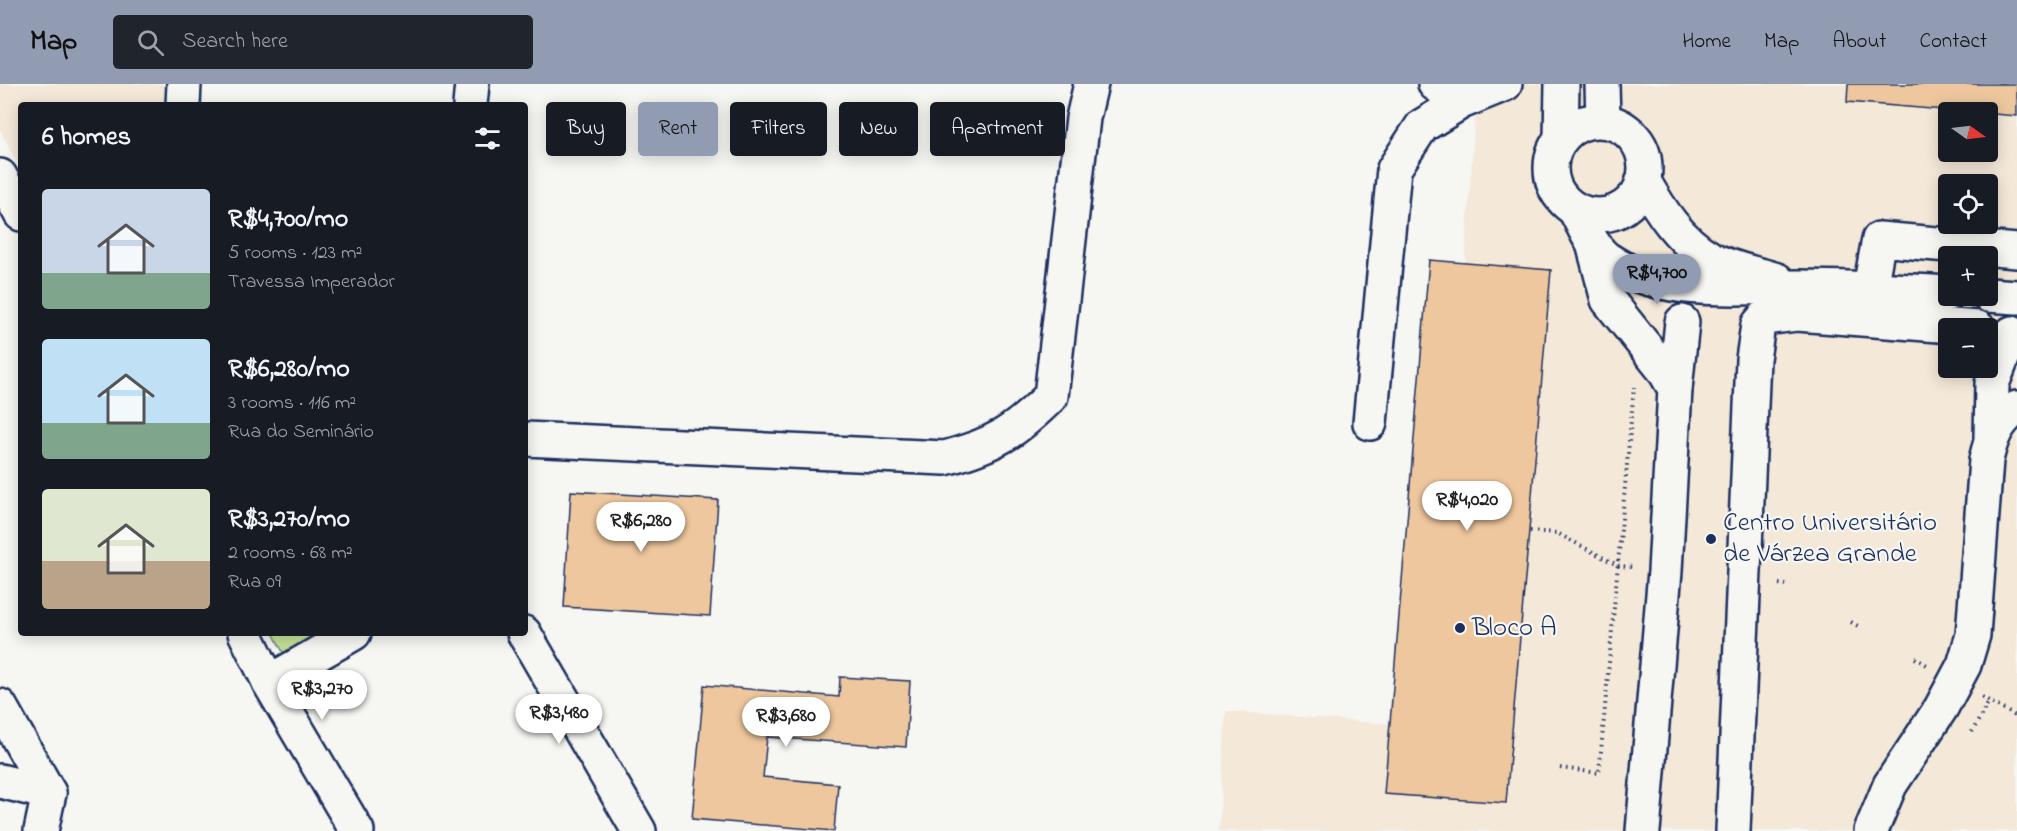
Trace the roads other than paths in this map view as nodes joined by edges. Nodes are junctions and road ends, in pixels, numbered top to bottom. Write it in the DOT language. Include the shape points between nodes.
graph roads {
  1 [pos="184,84"];
  2 [pos="472,84"];
  3 [pos="1091,84"];
  4 [pos="1505,84"];
  5 [pos="1562,84"];
  6 [pos="1602,84"];
  7 [pos="1448,93"];
  8 [pos="183,102"];
  9 [pos="470,102"];
  10 [pos="1603,121"];
  11 [pos="1549,144"];
  12 [pos="0,176"];
  13 [pos="1643,180"];
  14 [pos="1562,205"];
  15 [pos="18,209"];
  16 [pos="1593,243"];
  17 [pos="2017,251"];
  18 [pos="1795,287"];
  19 [pos="1870,288"];
  20 [pos="1938,292"];
  21 [pos="1998,296"];
  22 [pos="2017,297"];
  23 [pos="1682,322"];
  24 [pos="1938,325"];
  25 [pos="2006,332"];
  26 [pos="1675,389"];
  27 [pos="2017,408"];
  28 [pos="1370,423"];
  29 [pos="1991,438"];
  30 [pos="528,439"];
  31 [pos="246,636"];
  32 [pos="349,636"];
  33 [pos="526,636"];
  34 [pos="269,682"];
  35 [pos="0,706"];
  36 [pos="0,782"];
  37 [pos="49,793"];
  38 [pos="41,831"];
  39 [pos="357,831"];
  40 [pos="639,831"];
  41 [pos="1643,831"];
  42 [pos="1733,831"];
  43 [pos="1871,831"];
  1 -- 8 [label="street"];
  2 -- 9 [label="street"];
  3 -- 30 [label="street" via="1083,118 1051,396 1025,421 983,447 945,458"];
  4 -- 7 [label="street"];
  5 -- 11 [label="street"];
  6 -- 10 [label="street"];
  7 -- 28 [label="street" via="1394,169"];
  10 -- 11 [label="street" via="1573,128"];
  10 -- 13 [label="street" via="1624,130 1640,148"];
  11 -- 14 [label="street" via="1554,186"];
  12 -- 15 [label="street"];
  13 -- 14 [label="street" via="1629,201 1608,214 1591,215"];
  13 -- 18 [label="street" via="1664,216 1695,247 1711,258"];
  14 -- 16 [label="street"];
  16 -- 18 [label="street" via="1622,268 1651,278 1734,290"];
  16 -- 26 [label="street" via="1608,300"];
  17 -- 19 [label="street" via="1879,239"];
  18 -- 19 [label="street"];
  19 -- 20 [label="street"];
  21 -- 22 [label="street"];
  23 -- 26 [label="street"];
  24 -- 42 [label="street" via="1797,314 1764,318 1758,325 1742,580"];
  25 -- 29 [label="street" via="1992,384"];
  26 -- 41 [label="street" via="1665,571"];
  27 -- 29 [label="street" via="1999,423"];
  29 -- 43 [label="street" via="1973,636 1941,708 1890,785"];
  31 -- 34 [label="street"];
  32 -- 34 [label="street"];
  33 -- 40 [label="street"];
  34 -- 39 [label="street"];
  35 -- 37 [label="street"];
  36 -- 37 [label="street"];
  37 -- 38 [label="street"];
}
